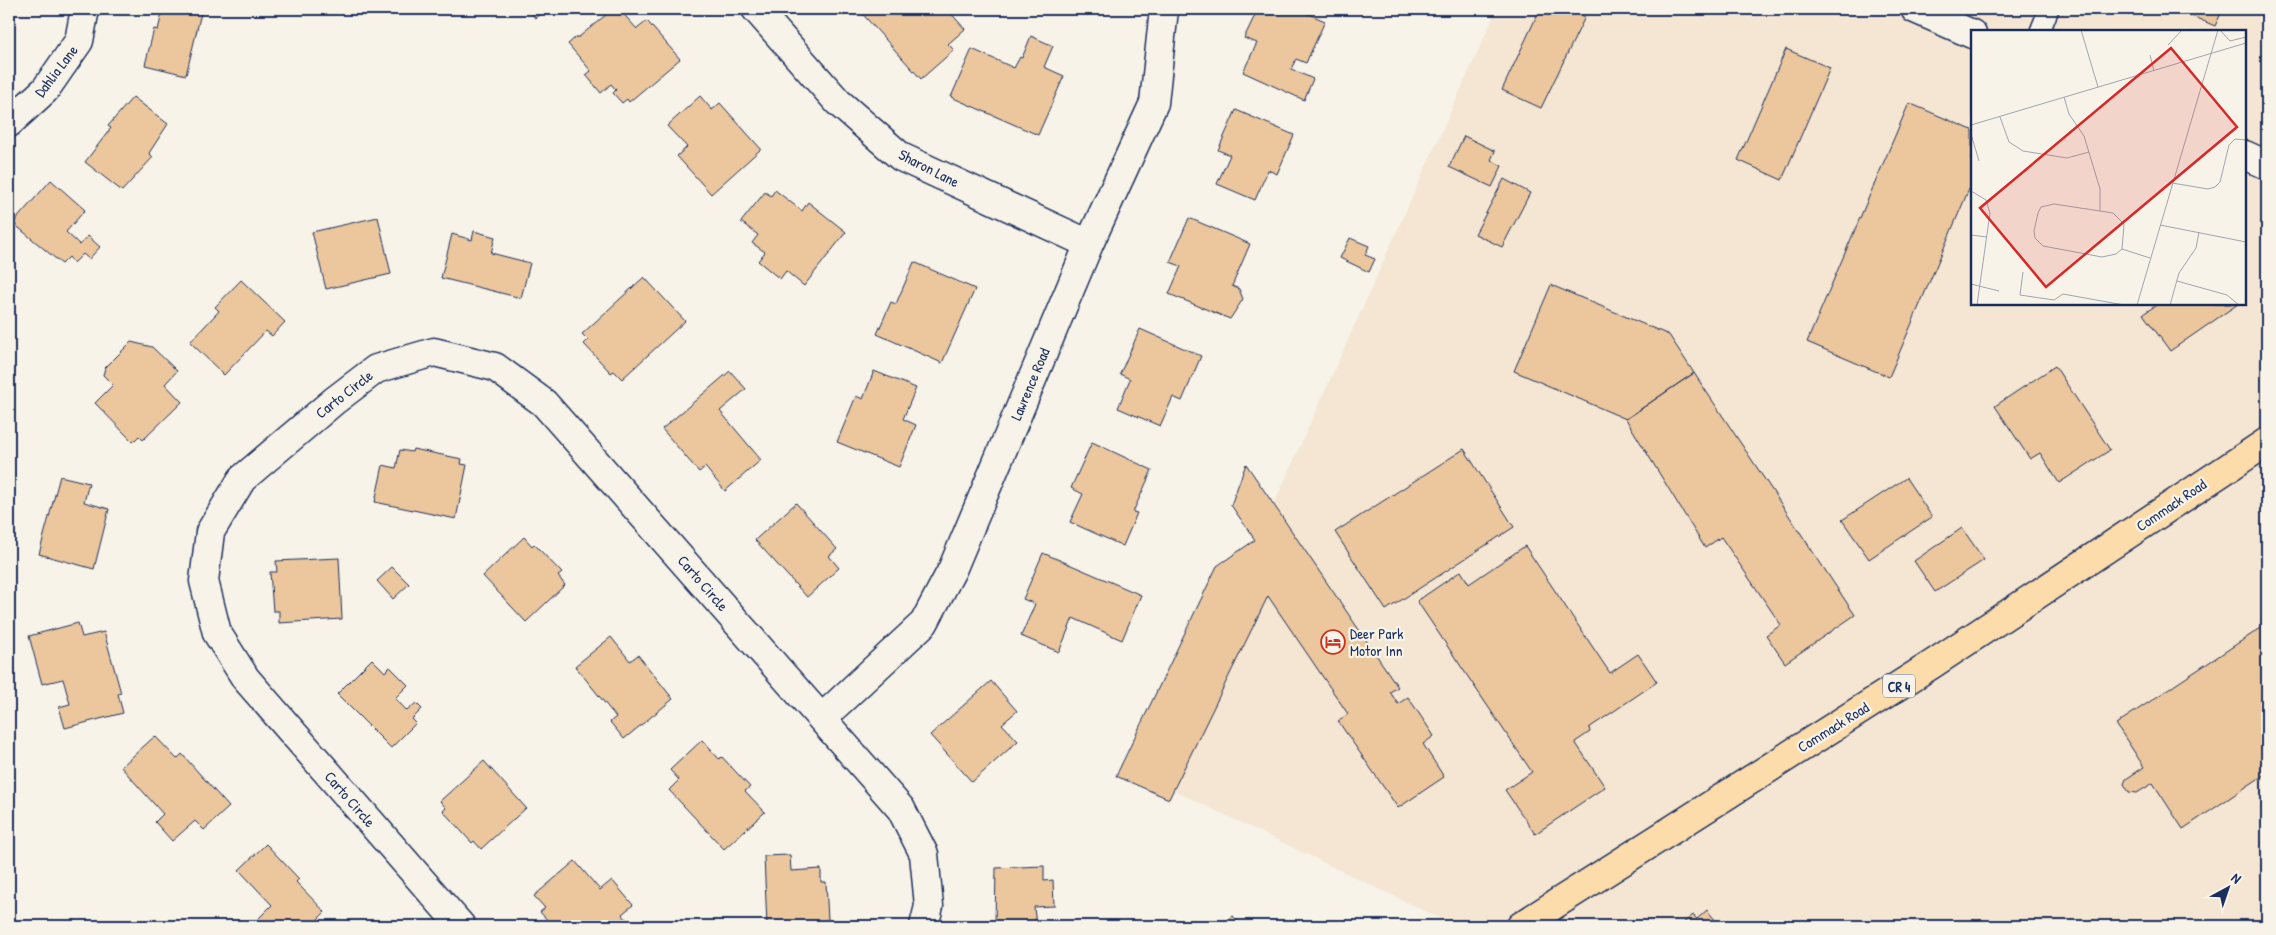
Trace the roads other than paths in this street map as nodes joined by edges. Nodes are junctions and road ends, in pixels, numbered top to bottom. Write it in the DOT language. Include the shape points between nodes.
graph roads {
  1 [pos="85,9"];
  2 [pos="756,9"];
  3 [pos="1164,9"];
  4 [pos="1916,9"];
  5 [pos="2049,9"];
  6 [pos="2040,30"];
  7 [pos="1971,34"];
  8 [pos="9,123"];
  9 [pos="2246,155"];
  10 [pos="2267,164"];
  11 [pos="1089,244"];
  12 [pos="2267,442"];
  13 [pos="822,718"];
  14 [pos="461,926"];
  15 [pos="924,926"];
  16 [pos="1520,926"];
  1 -- 8 [label="street, Dahlia Lane" via="79,41 45,90"];
  2 -- 11 [label="street, Sharon Lane" via="838,102 901,157"];
  3 -- 11 [label="street, Lawrence Road" via="1154,103"];
  4 -- 7 [label="street"];
  5 -- 6 [label="lane"];
  9 -- 10 [label="street"];
  11 -- 13 [label="street, Lawrence Road" via="952,570 924,623"];
  12 -- 16 [label="main road, Commack Road / CR 4" via="1931,665"];
  13 -- 14 [label="street, Carto Circle" via="544,403 495,367 434,352 376,369 242,479 210,532 204,580 217,633 246,679"];
  13 -- 15 [label="street, Carto Circle" via="901,809 924,854 928,906"];
}
